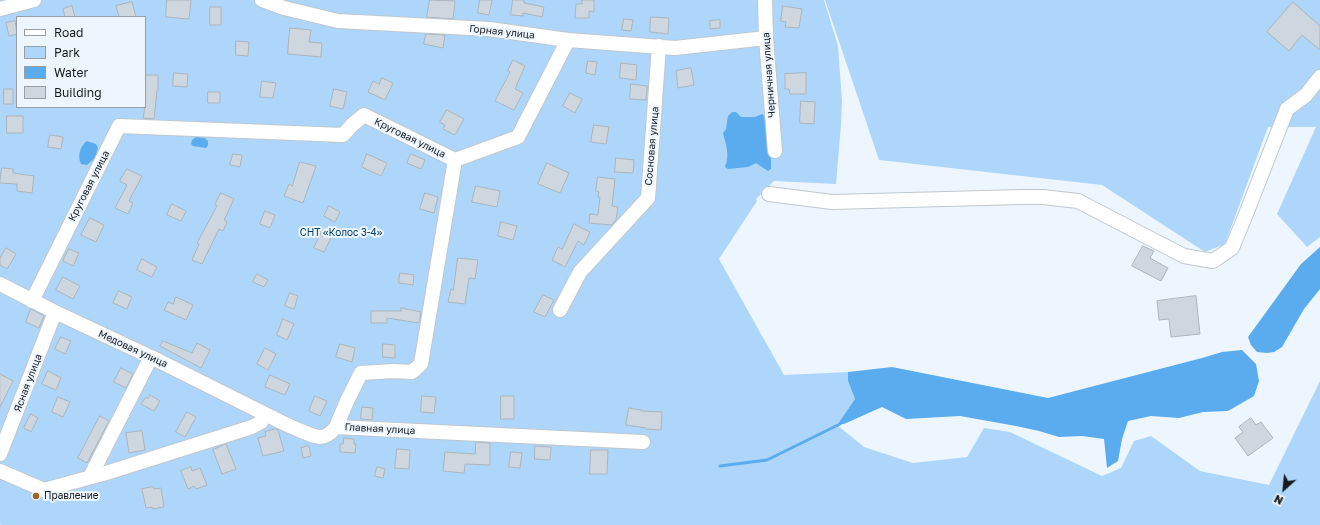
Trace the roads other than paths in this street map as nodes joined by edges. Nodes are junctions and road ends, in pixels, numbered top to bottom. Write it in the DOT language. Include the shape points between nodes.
graph roads {
  1 [pos="34,0"];
  2 [pos="262,0"];
  3 [pos="765,0"];
  4 [pos="0,9"];
  5 [pos="766,38"];
  6 [pos="568,40"];
  7 [pos="659,46"];
  8 [pos="1320,77"];
  9 [pos="775,151"];
  10 [pos="455,160"];
  11 [pos="769,194"];
  12 [pos="0,284"];
  13 [pos="32,301"];
  14 [pos="560,310"];
  15 [pos="55,312"];
  16 [pos="151,357"];
  17 [pos="265,414"];
  18 [pos="336,427"];
  19 [pos="643,442"];
  20 [pos="0,454"];
  21 [pos="0,471"];
  22 [pos="90,477"];
  1 -- 4 [label="street"];
  2 -- 6 [label="street, Горная улица" via="338,21 489,29"];
  3 -- 5 [label="street, Черничная улица"];
  5 -- 7 [label="street, Горная улица" via="675,48"];
  5 -- 9 [label="street, Черничная улица"];
  6 -- 7 [label="street, Горная улица"];
  6 -- 10 [label="street" via="518,137"];
  7 -- 14 [label="street, Сосновая улица" via="648,198 580,272"];
  8 -- 11 [label="street" via="1306,94 1287,109 1232,248 1213,261 1184,256 1078,201 1022,197 832,202"];
  10 -- 13 [label="street, Круговая улица" via="364,115 343,136 119,126"];
  10 -- 18 [label="street, Круговая улица" via="421,364 412,372 361,373"];
  12 -- 13 [label="street, Медовая улица"];
  13 -- 15 [label="street, Медовая улица"];
  15 -- 16 [label="street, Медовая улица"];
  15 -- 20 [label="street, Ясная улица"];
  16 -- 17 [label="street, Медовая улица"];
  16 -- 22 [label="street"];
  17 -- 18 [label="street, Главная улица" via="321,437 330,434"];
  17 -- 22 [label="street" via="261,422 252,427"];
  18 -- 19 [label="street, Главная улица"];
  21 -- 22 [label="street" via="44,490"];
}
